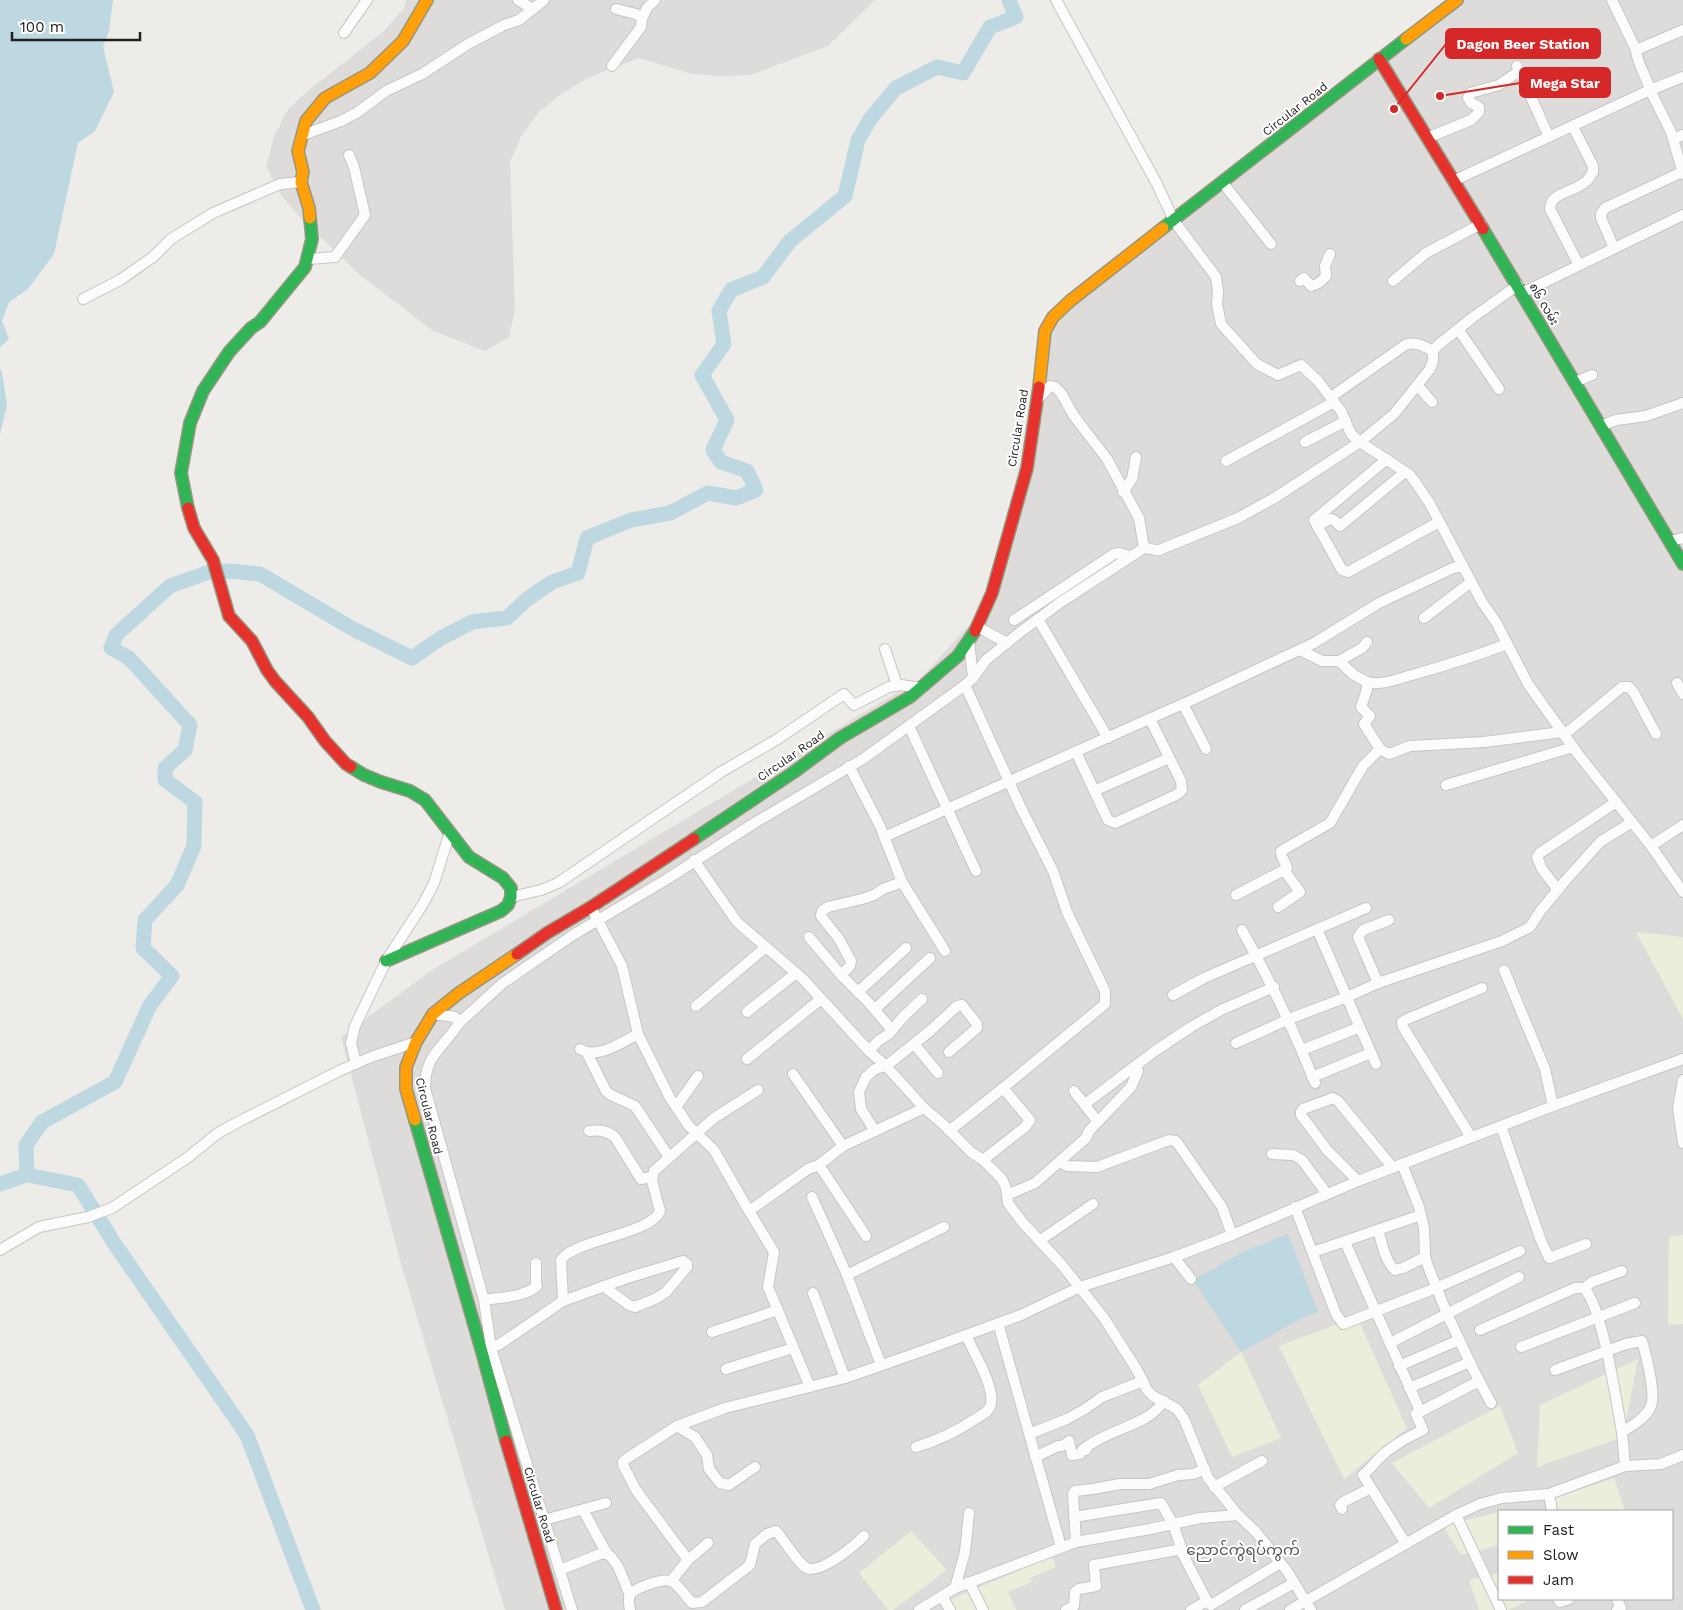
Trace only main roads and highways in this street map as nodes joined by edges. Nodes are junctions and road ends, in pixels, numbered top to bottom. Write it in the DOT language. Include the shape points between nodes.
graph roads {
  1 [pos="427,0"];
  2 [pos="1457,0"];
  3 [pos="1379,60"];
  4 [pos="1683,564"];
  5 [pos="386,961"];
  6 [pos="556,1610"];
  1 -- 5 [label="main road" via="403,40 370,74 325,98 306,121 298,151 303,172 301,182 312,223 308,259 275,304 219,366 204,391 190,424 181,473 194,528 213,560 224,605 229,616 252,641 267,670 346,764 364,775 410,791 425,800 469,857 503,878 511,888 508,905 501,910"];
  2 -- 3 [label="main road, Circular Road"];
  3 -- 4 [label="main road, ၈၆ လမ်း" via="1481,224"];
  3 -- 6 [label="main road, Circular Road" via="1070,301 1053,318 1045,331 1026,468 992,593 978,627 958,656 910,698 840,738 794,772 459,993 433,1014 416,1042 406,1067 406,1089 486,1350 513,1468"];
}
